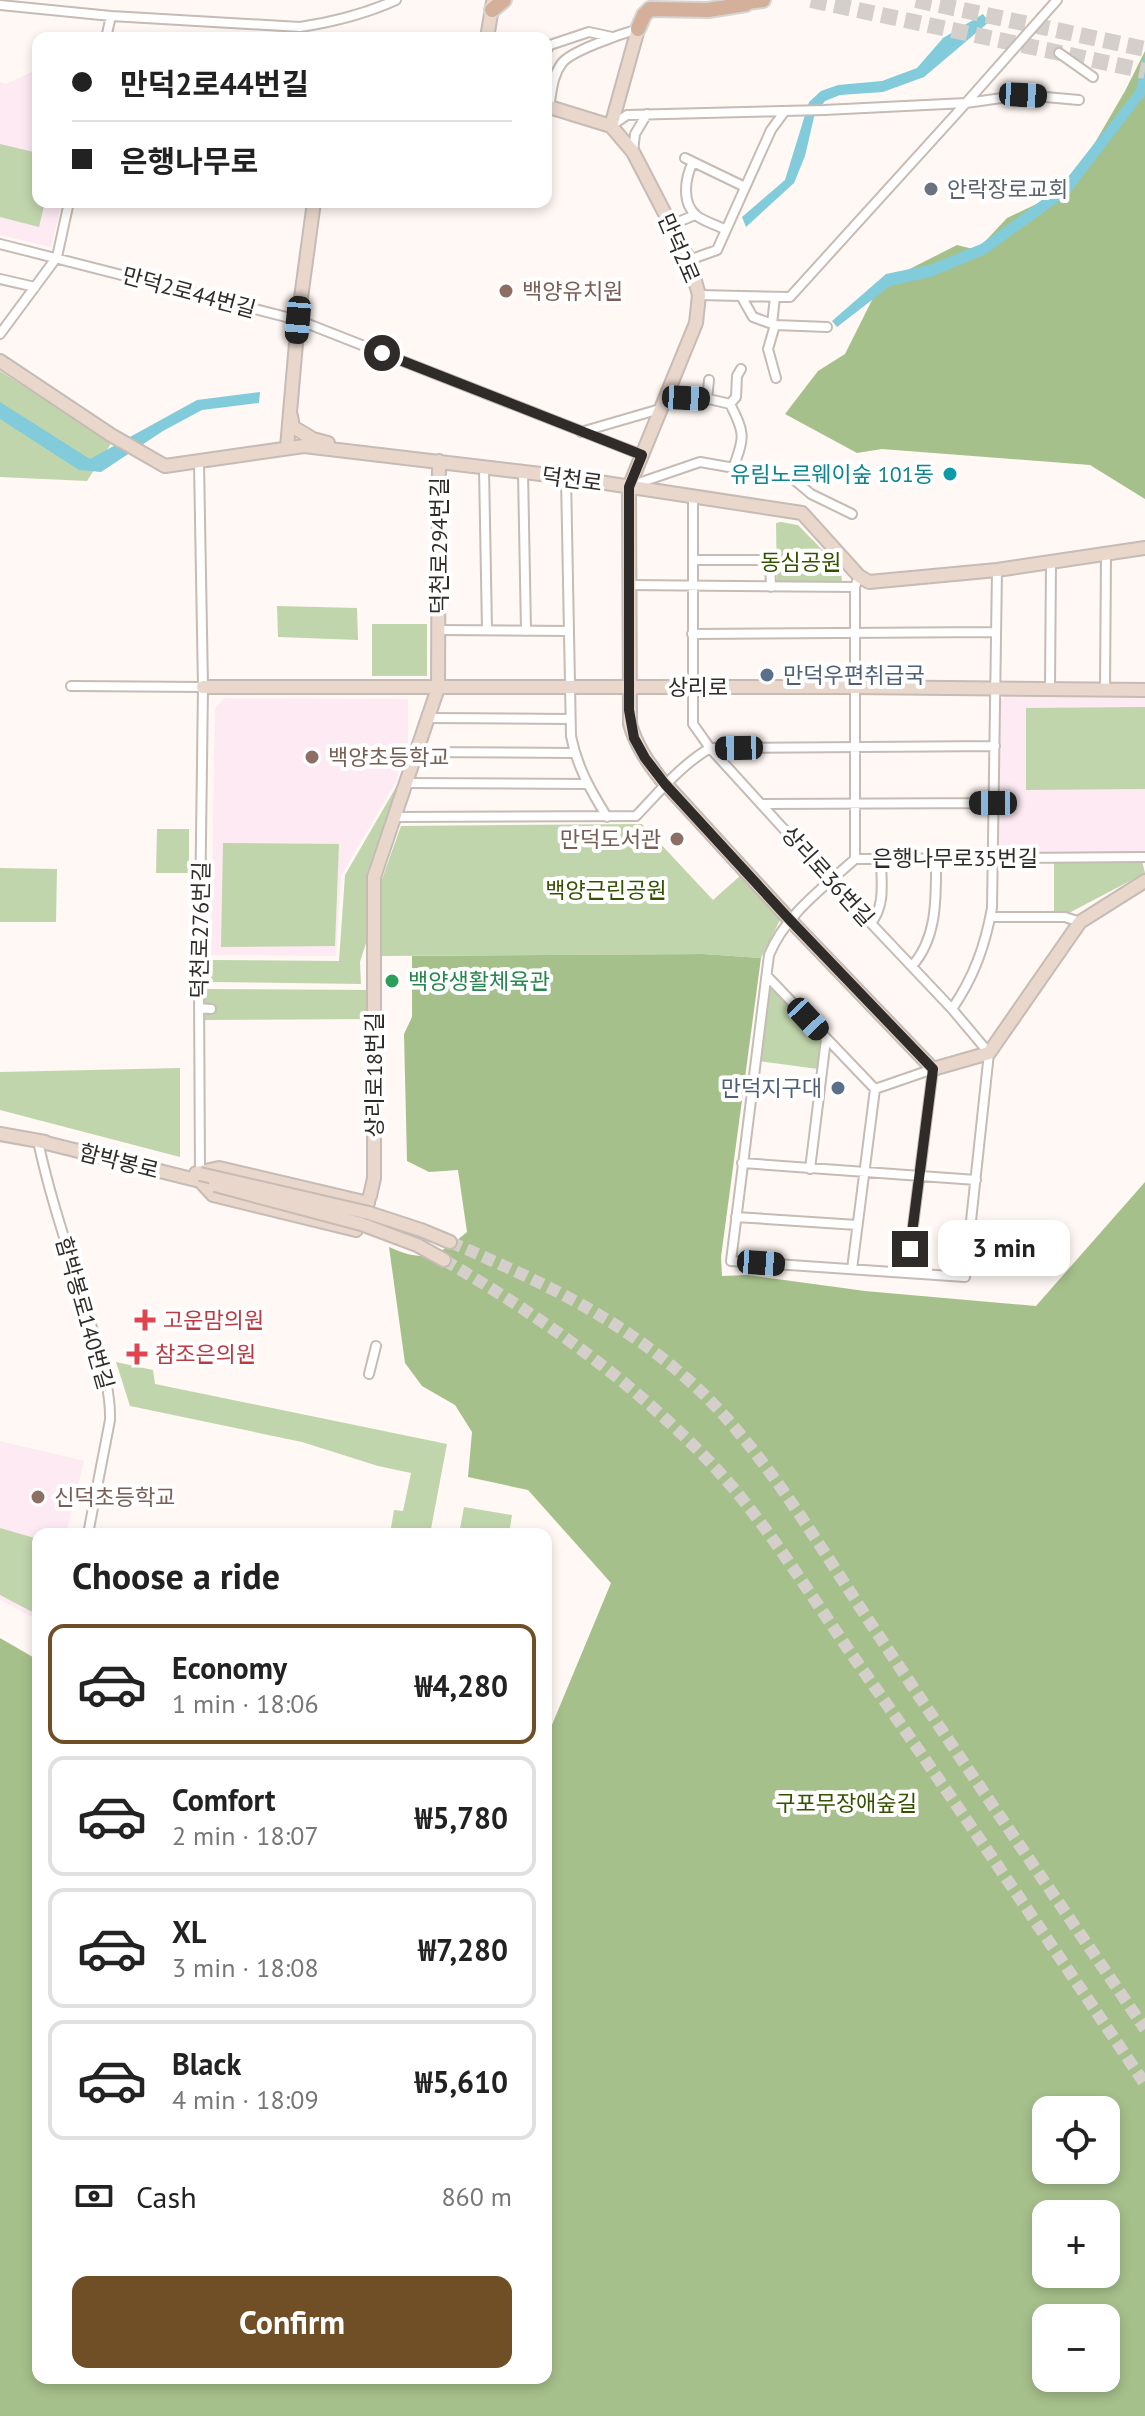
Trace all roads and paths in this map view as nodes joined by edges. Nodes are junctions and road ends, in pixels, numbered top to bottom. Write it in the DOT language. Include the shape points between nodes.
graph roads {
  1 [pos="388,0"];
  2 [pos="396,0"];
  3 [pos="504,0"];
  4 [pos="703,0"];
  5 [pos="763,0"];
  6 [pos="1057,0"];
  7 [pos="491,3"];
  8 [pos="746,4"];
  9 [pos="0,5"];
  10 [pos="375,9"];
  11 [pos="111,16"];
  12 [pos="638,29"];
  13 [pos="107,32"];
  14 [pos="488,32"];
  15 [pos="612,37"];
  16 [pos="552,44"];
  17 [pos="1059,53"];
  18 [pos="1093,77"];
  19 [pos="552,86"];
  20 [pos="1079,100"];
  21 [pos="966,103"];
  22 [pos="552,107"];
  23 [pos="785,111"];
  24 [pos="647,114"];
  25 [pos="611,126"];
  26 [pos="633,152"];
  27 [pos="745,187"];
  28 [pos="68,208"];
  29 [pos="313,208"];
  30 [pos="695,215"];
  31 [pos="671,225"];
  32 [pos="726,230"];
  33 [pos="0,244"];
  34 [pos="57,257"];
  35 [pos="689,260"];
  36 [pos="0,279"];
  37 [pos="35,287"];
  38 [pos="699,295"];
  39 [pos="741,296"];
  40 [pos="775,297"];
  41 [pos="298,320"];
  42 [pos="773,324"];
  43 [pos="827,327"];
  44 [pos="0,334"];
  45 [pos="0,361"];
  46 [pos="741,369"];
  47 [pos="776,378"];
  48 [pos="709,380"];
  49 [pos="707,399"];
  50 [pos="663,403"];
  51 [pos="730,404"];
  52 [pos="290,413"];
  53 [pos="581,432"];
  54 [pos="287,447"];
  55 [pos="359,451"];
  56 [pos="642,455"];
  57 [pos="439,461"];
  58 [pos="199,463"];
  59 [pos="484,468"];
  60 [pos="733,468"];
  61 [pos="523,472"];
  62 [pos="566,477"];
  63 [pos="629,487"];
  64 [pos="693,497"];
  65 [pos="852,514"];
  66 [pos="1145,548"];
  67 [pos="1106,554"];
  68 [pos="693,560"];
  69 [pos="1051,562"];
  70 [pos="997,570"];
  71 [pos="857,582"];
  72 [pos="628,585"];
  73 [pos="693,586"];
  74 [pos="771,587"];
  75 [pos="438,630"];
  76 [pos="487,630"];
  77 [pos="526,631"];
  78 [pos="568,631"];
  79 [pos="996,632"];
  80 [pos="692,634"];
  81 [pos="856,634"];
  82 [pos="71,686"];
  83 [pos="203,687"];
  84 [pos="569,687"];
  85 [pos="628,687"];
  86 [pos="692,687"];
  87 [pos="855,687"];
  88 [pos="996,687"];
  89 [pos="438,688"];
  90 [pos="1050,688"];
  91 [pos="1105,689"];
  92 [pos="1145,690"];
  93 [pos="428,718"];
  94 [pos="570,719"];
  95 [pos="854,746"];
  96 [pos="995,746"];
  97 [pos="710,748"];
  98 [pos="417,752"];
  99 [pos="574,753"];
  100 [pos="407,783"];
  101 [pos="587,784"];
  102 [pos="665,784"];
  103 [pos="854,802"];
  104 [pos="993,803"];
  105 [pos="763,804"];
  106 [pos="395,817"];
  107 [pos="607,817"];
  108 [pos="1145,857"];
  109 [pos="855,859"];
  110 [pos="881,859"];
  111 [pos="936,859"];
  112 [pos="993,859"];
  113 [pos="831,881"];
  114 [pos="1145,881"];
  115 [pos="991,917"];
  116 [pos="790,920"];
  117 [pos="1080,922"];
  118 [pos="871,923"];
  119 [pos="912,966"];
  120 [pos="767,976"];
  121 [pos="199,1008"];
  122 [pos="211,1009"];
  123 [pos="952,1009"];
  124 [pos="826,1039"];
  125 [pos="989,1053"];
  126 [pos="933,1069"];
  127 [pos="875,1089"];
  128 [pos="0,1134"];
  129 [pos="38,1141"];
  130 [pos="742,1163"];
  131 [pos="810,1169"];
  132 [pos="865,1172"];
  133 [pos="919,1176"];
  134 [pos="200,1177"];
  135 [pos="976,1180"];
  136 [pos="368,1203"];
  137 [pos="736,1217"];
  138 [pos="857,1225"];
  139 [pos="450,1242"];
  140 [pos="444,1260"];
  141 [pos="852,1269"];
  142 [pos="907,1273"];
  143 [pos="376,1346"];
  144 [pos="369,1374"];
  145 [pos="89,1528"];
  1 -- 10 [label="street"];
  2 -- 10 [label="street"];
  3 -- 7 [label="main road"];
  4 -- 8 [label="main road"];
  5 -- 8 [label="main road"];
  6 -- 21 [label="street"];
  7 -- 14 [label="street"];
  8 -- 12 [label="main road" via="708,10 650,9"];
  9 -- 11 [label="street"];
  10 -- 11 [label="street" via="300,27"];
  11 -- 13 [label="street"];
  12 -- 15 [label="street"];
  12 -- 25 [label="street"];
  15 -- 16 [label="street" via="589,32"];
  15 -- 19 [label="street" via="563,60"];
  17 -- 18 [label="street"];
  20 -- 21 [label="street" via="1023,95"];
  21 -- 23 [label="street"];
  21 -- 40 [label="street" via="790,297"];
  22 -- 25 [label="street"];
  23 -- 24 [label="street"];
  23 -- 27 [label="street"];
  24 -- 25 [label="street" via="627,115"];
  24 -- 26 [label="street" via="635,134"];
  25 -- 26 [label="street, 만덕2로"];
  26 -- 31 [label="street, 만덕2로"];
  27 -- 30 [label="street" via="689,160 686,190"];
  27 -- 32 [label="street"];
  28 -- 34 [label="street"];
  29 -- 41 [label="street"];
  30 -- 31 [label="street"];
  30 -- 32 [label="street"];
  31 -- 35 [label="street, 만덕2로"];
  32 -- 35 [label="street" via="717,250"];
  33 -- 34 [label="street, 만덕2로44번길"];
  34 -- 37 [label="street"];
  34 -- 41 [label="street, 만덕2로44번길"];
  35 -- 38 [label="street, 만덕2로"];
  36 -- 37 [label="street"];
  37 -- 44 [label="street"];
  38 -- 39 [label="street"];
  38 -- 50 [label="street, 만덕2로" via="696,323"];
  39 -- 40 [label="street"];
  39 -- 42 [label="street" via="753,317"];
  40 -- 42 [label="street"];
  41 -- 52 [label="street"];
  41 -- 53 [label="street, 만덕2로44번길"];
  42 -- 43 [label="street"];
  42 -- 47 [label="street" via="768,349"];
  45 -- 58 [label="street, 덕천로" via="165,466"];
  46 -- 51 [label="street"];
  48 -- 49 [label="street"];
  49 -- 50 [label="street"];
  49 -- 51 [label="street"];
  50 -- 53 [label="street"];
  50 -- 56 [label="street, 만덕2로"];
  51 -- 60 [label="street" via="742,429"];
  52 -- 54 [label="street"];
  52 -- 55 [label="street" via="293,427 313,439"];
  53 -- 56 [label="street, 만덕2로44번길"];
  54 -- 55 [label="street, 덕천로"];
  54 -- 58 [label="street, 덕천로"];
  55 -- 57 [label="street, 덕천로"];
  56 -- 63 [label="street, 만덕2로"];
  57 -- 59 [label="street, 덕천로"];
  57 -- 75 [label="street, 덕천로294번길"];
  58 -- 83 [label="street, 덕천로276번길"];
  59 -- 61 [label="street, 덕천로"];
  59 -- 76 [label="street"];
  60 -- 63 [label="street" via="700,462"];
  60 -- 65 [label="street" via="792,478"];
  61 -- 62 [label="street, 덕천로"];
  61 -- 77 [label="street"];
  62 -- 63 [label="street, 덕천로"];
  62 -- 78 [label="street"];
  63 -- 64 [label="street, 덕천로"];
  63 -- 72 [label="street"];
  64 -- 68 [label="street, 상리로36번길"];
  64 -- 71 [label="street, 덕천로" via="802,513"];
  66 -- 67 [label="street"];
  67 -- 69 [label="street"];
  67 -- 91 [label="street"];
  68 -- 73 [label="street, 상리로36번길"];
  68 -- 74 [label="street" via="770,560"];
  69 -- 70 [label="street"];
  69 -- 90 [label="street"];
  70 -- 71 [label="street"];
  70 -- 79 [label="street"];
  71 -- 74 [label="street"];
  71 -- 81 [label="street"];
  72 -- 73 [label="street"];
  72 -- 85 [label="street"];
  73 -- 74 [label="street"];
  73 -- 80 [label="street, 상리로36번길"];
  75 -- 76 [label="street, 덕천로294번길"];
  75 -- 89 [label="street, 덕천로294번길"];
  76 -- 77 [label="street, 덕천로294번길"];
  77 -- 78 [label="street, 덕천로294번길"];
  78 -- 84 [label="street"];
  79 -- 81 [label="street"];
  79 -- 88 [label="street"];
  80 -- 81 [label="street"];
  80 -- 86 [label="street, 상리로36번길"];
  81 -- 87 [label="street"];
  82 -- 83 [label="street"];
  83 -- 89 [label="street, 상리로"];
  83 -- 121 [label="street, 덕천로276번길"];
  84 -- 85 [label="street, 상리로"];
  84 -- 89 [label="street, 상리로"];
  84 -- 94 [label="street"];
  85 -- 86 [label="street, 상리로"];
  85 -- 102 [label="street" via="634,738"];
  86 -- 87 [label="street, 상리로"];
  86 -- 97 [label="street, 상리로36번길" via="693,724"];
  87 -- 88 [label="street, 상리로"];
  87 -- 95 [label="street"];
  88 -- 90 [label="street, 상리로"];
  88 -- 96 [label="street"];
  89 -- 93 [label="street, 상리로18번길"];
  90 -- 91 [label="street, 상리로"];
  91 -- 92 [label="street, 상리로"];
  93 -- 94 [label="street"];
  93 -- 98 [label="street, 상리로18번길"];
  94 -- 99 [label="street"];
  95 -- 96 [label="street"];
  95 -- 97 [label="street"];
  95 -- 103 [label="street"];
  96 -- 104 [label="street"];
  97 -- 102 [label="street"];
  97 -- 105 [label="street, 상리로36번길"];
  98 -- 99 [label="street"];
  98 -- 100 [label="street, 상리로18번길"];
  99 -- 101 [label="street"];
  100 -- 101 [label="street"];
  100 -- 106 [label="street, 상리로18번길"];
  101 -- 107 [label="street"];
  102 -- 107 [label="street" via="636,816"];
  102 -- 116 [label="street"];
  103 -- 104 [label="street"];
  103 -- 105 [label="street"];
  103 -- 109 [label="street"];
  104 -- 112 [label="street"];
  105 -- 113 [label="street, 상리로36번길"];
  106 -- 107 [label="street"];
  106 -- 136 [label="street, 상리로18번길" via="374,877 375,1137"];
  108 -- 112 [label="street, 은행나무로35번길"];
  109 -- 110 [label="street, 은행나무로35번길"];
  109 -- 113 [label="street, 은행나무로35번길"];
  110 -- 111 [label="street, 은행나무로35번길"];
  110 -- 118 [label="street" via="881,903"];
  111 -- 112 [label="street, 은행나무로35번길"];
  111 -- 119 [label="street" via="931,930"];
  112 -- 115 [label="street"];
  113 -- 116 [label="street, 은행나무로35번길"];
  113 -- 118 [label="street, 상리로36번길"];
  114 -- 117 [label="street"];
  115 -- 117 [label="street" via="1065,917"];
  115 -- 123 [label="street" via="977,966"];
  116 -- 120 [label="street, 은행나무로35번길" via="774,942"];
  116 -- 126 [label="street"];
  117 -- 125 [label="street"];
  118 -- 119 [label="street, 상리로36번길"];
  119 -- 123 [label="street, 상리로36번길"];
  120 -- 124 [label="street"];
  120 -- 130 [label="street, 은행나무로35번길"];
  121 -- 122 [label="street"];
  121 -- 134 [label="street, 덕천로276번길"];
  123 -- 125 [label="street, 상리로36번길"];
  124 -- 127 [label="street"];
  124 -- 131 [label="street"];
  125 -- 126 [label="street"];
  125 -- 135 [label="street"];
  126 -- 127 [label="street"];
  126 -- 133 [label="street"];
  127 -- 132 [label="street"];
  128 -- 129 [label="street, 함박봉로"];
  129 -- 134 [label="street, 함박봉로"];
  129 -- 145 [label="street, 함박봉로140번길" via="111,1406"];
  130 -- 131 [label="street"];
  130 -- 137 [label="street, 은행나무로35번길"];
  131 -- 132 [label="street"];
  132 -- 133 [label="street"];
  132 -- 138 [label="street"];
  133 -- 135 [label="street"];
  133 -- 142 [label="street"];
  134 -- 136 [label="street" via="219,1168"];
  134 -- 136 [label="street, 상리로18번길" via="213,1195 356,1230"];
  134 -- 139 [label="street, bridge" via="356,1210"];
  134 -- 140 [label="street, bridge" via="346,1219"];
  135 -- 142 [label="street" via="965,1277"];
  137 -- 138 [label="street"];
  137 -- 141 [label="street, 은행나무로35번길" via="731,1261"];
  138 -- 141 [label="street"];
  141 -- 142 [label="street"];
  143 -- 144 [label="street"];
}
